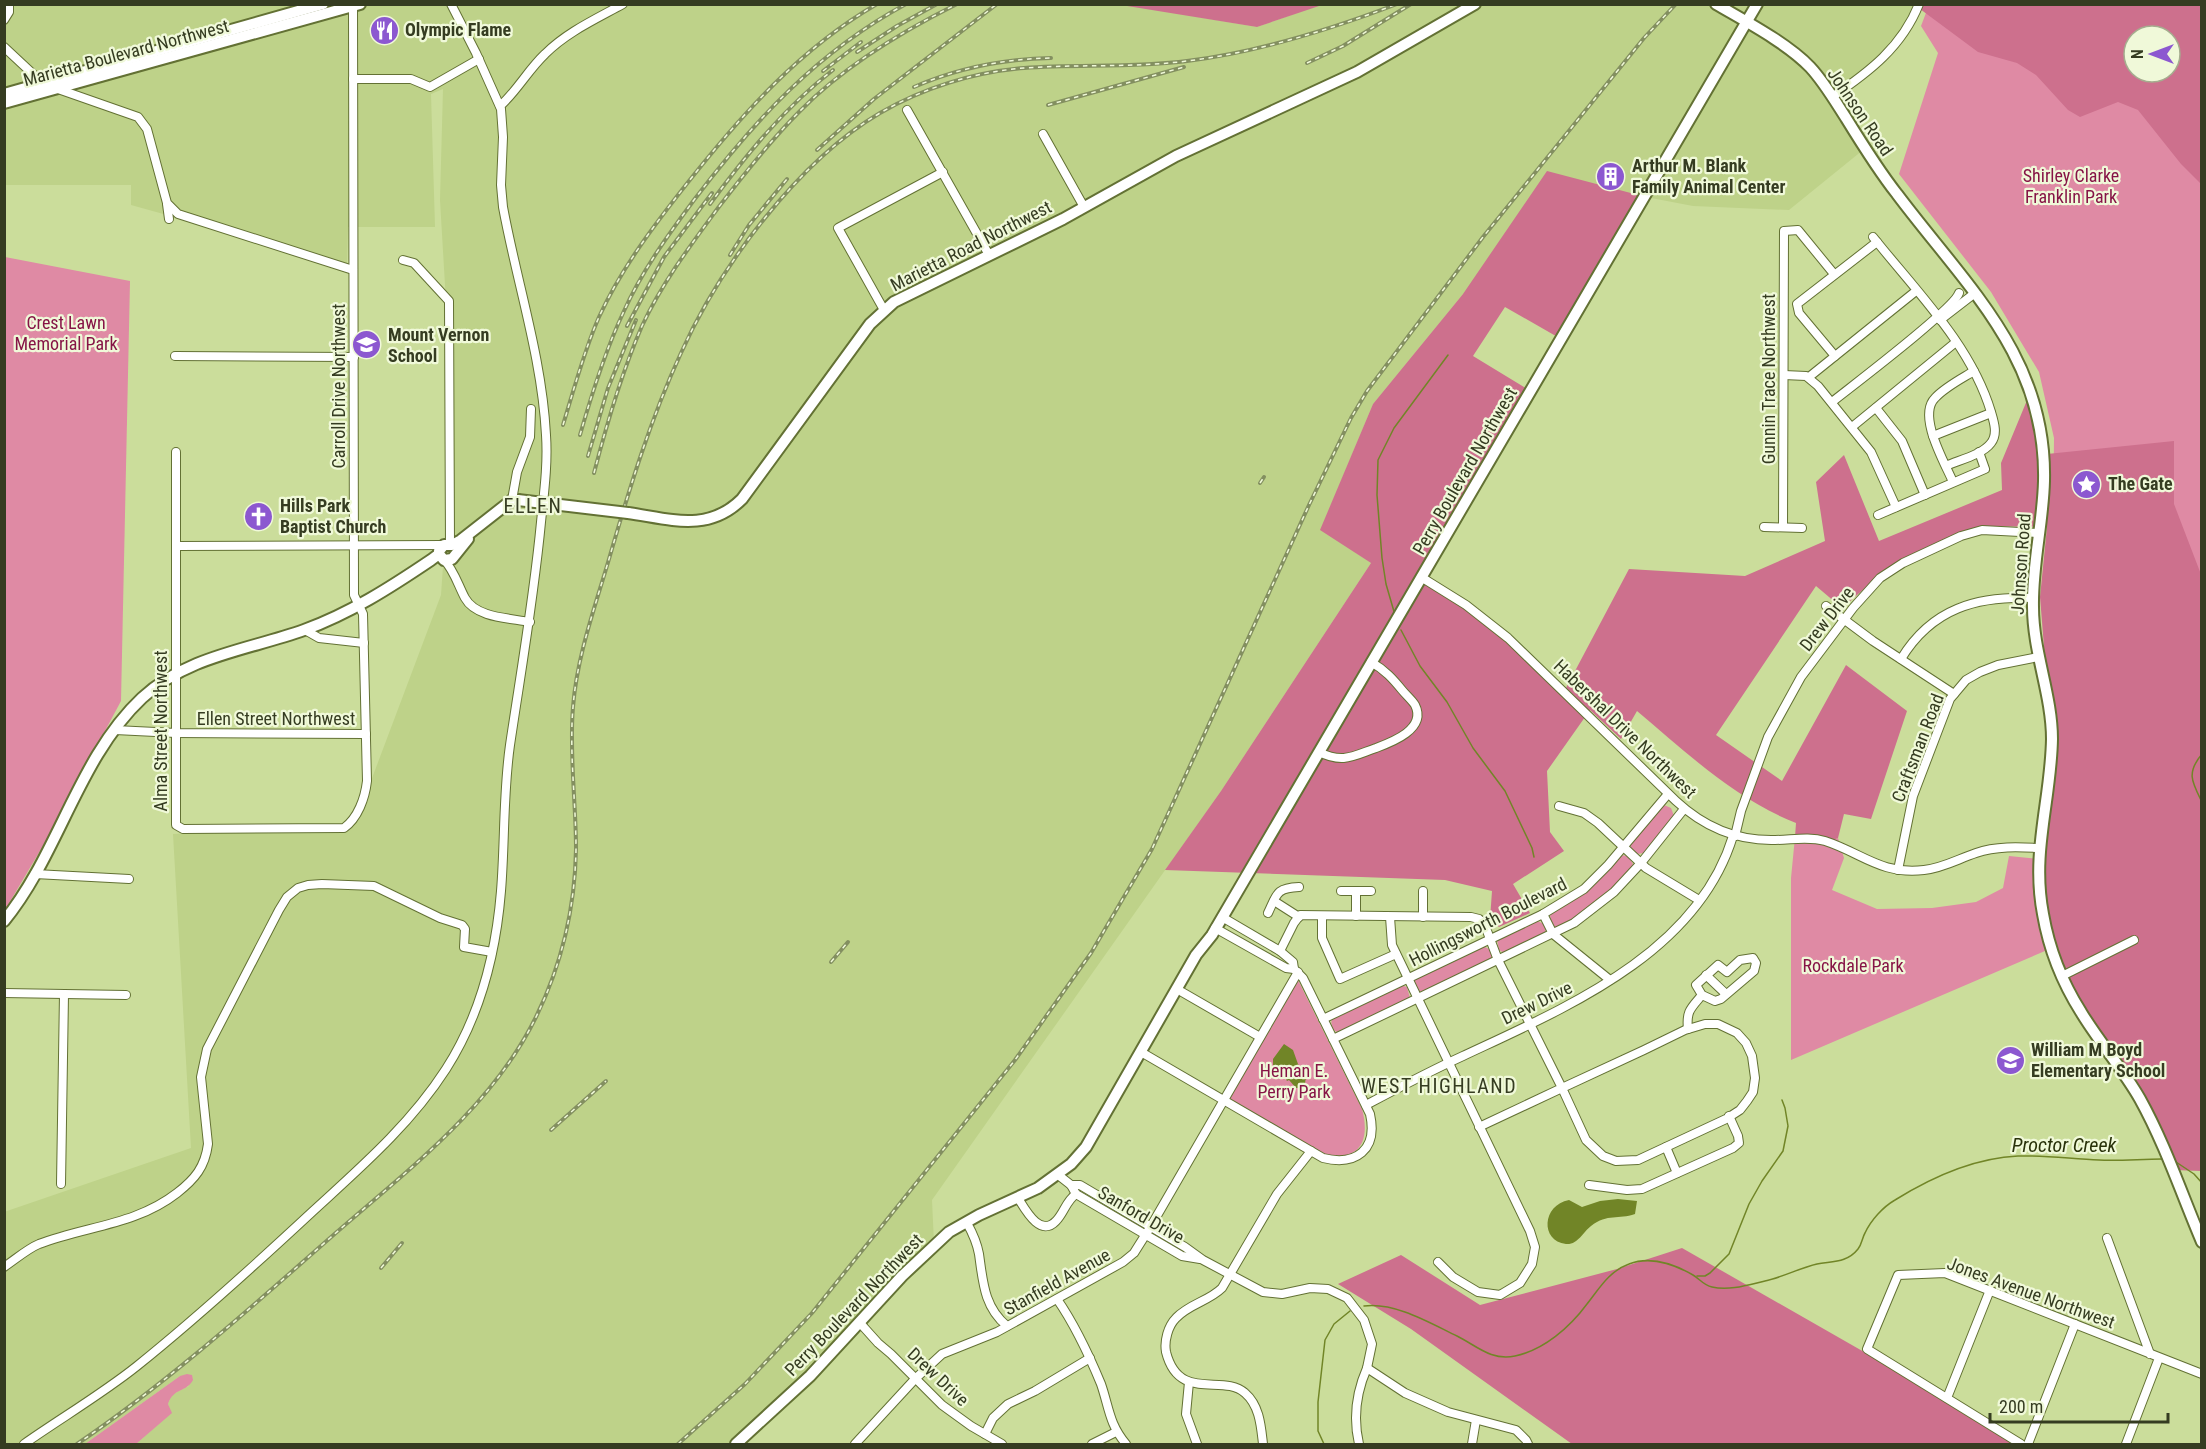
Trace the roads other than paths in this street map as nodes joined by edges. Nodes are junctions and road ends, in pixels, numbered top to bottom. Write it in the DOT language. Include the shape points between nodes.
graph roads {
  1 [pos="9,4"];
  2 [pos="323,4"];
  3 [pos="451,4"];
  4 [pos="623,4"];
  5 [pos="1475,4"];
  6 [pos="1757,4"];
  7 [pos="1919,4"];
  8 [pos="355,5"];
  9 [pos="1718,6"];
  10 [pos="4,20"];
  11 [pos="1747,23"];
  12 [pos="4,47"];
  13 [pos="479,59"];
  14 [pos="353,79"];
  15 [pos="46,82"];
  16 [pos="57,88"];
  17 [pos="4,94"];
  18 [pos="1832,97"];
  19 [pos="4,103"];
  20 [pos="500,106"];
  21 [pos="907,110"];
  22 [pos="1043,134"];
  23 [pos="943,172"];
  24 [pos="165,196"];
  25 [pos="1084,207"];
  26 [pos="169,219"];
  27 [pos="989,255"];
  28 [pos="402,260"];
  29 [pos="353,270"];
  30 [pos="1834,274"];
  31 [pos="1972,289"];
  32 [pos="1916,291"];
  33 [pos="1784,307"];
  34 [pos="1797,307"];
  35 [pos="884,310"];
  36 [pos="1938,319"];
  37 [pos="1956,342"];
  38 [pos="175,356"];
  39 [pos="1835,356"];
  40 [pos="354,357"];
  41 [pos="1974,370"];
  42 [pos="1784,375"];
  43 [pos="1809,377"];
  44 [pos="1832,402"];
  45 [pos="1875,408"];
  46 [pos="531,409"];
  47 [pos="1991,414"];
  48 [pos="1852,427"];
  49 [pos="1933,436"];
  50 [pos="176,452"];
  51 [pos="1979,452"];
  52 [pos="1946,466"];
  53 [pos="1953,482"];
  54 [pos="1925,495"];
  55 [pos="515,500"];
  56 [pos="1896,507"];
  57 [pos="1878,515"];
  58 [pos="1764,528"];
  59 [pos="1783,528"];
  60 [pos="1802,528"];
  61 [pos="2039,533"];
  62 [pos="176,544"];
  63 [pos="354,545"];
  64 [pos="445,551"];
  65 [pos="1421,577"];
  66 [pos="2033,598"];
  67 [pos="359,604"];
  68 [pos="1826,606"];
  69 [pos="1844,620"];
  70 [pos="530,622"];
  71 [pos="305,630"];
  72 [pos="364,643"];
  73 [pos="2038,657"];
  74 [pos="1901,659"];
  75 [pos="1371,662"];
  76 [pos="176,674"];
  77 [pos="1953,694"];
  78 [pos="115,730"];
  79 [pos="176,734"];
  80 [pos="366,734"];
  81 [pos="1319,752"];
  82 [pos="1668,794"];
  83 [pos="363,800"];
  84 [pos="1559,806"];
  85 [pos="1684,809"];
  86 [pos="1734,836"];
  87 [pos="1623,848"];
  88 [pos="2039,848"];
  89 [pos="1641,863"];
  90 [pos="1898,870"];
  91 [pos="35,874"];
  92 [pos="129,879"];
  93 [pos="1299,887"];
  94 [pos="1341,891"];
  95 [pos="1356,891"];
  96 [pos="1371,891"];
  97 [pos="1423,891"];
  98 [pos="1699,900"];
  99 [pos="1274,901"];
  100 [pos="1268,913"];
  101 [pos="1543,914"];
  102 [pos="1322,916"];
  103 [pos="1356,916"];
  104 [pos="1222,917"];
  105 [pos="1299,917"];
  106 [pos="1390,917"];
  107 [pos="1423,917"];
  108 [pos="4,921"];
  109 [pos="1214,932"];
  110 [pos="1553,934"];
  111 [pos="1491,940"];
  112 [pos="2134,940"];
  113 [pos="1280,951"];
  114 [pos="492,952"];
  115 [pos="1396,954"];
  116 [pos="1498,960"];
  117 [pos="1296,970"];
  118 [pos="1706,975"];
  119 [pos="2062,976"];
  120 [pos="1409,980"];
  121 [pos="1610,980"];
  122 [pos="1182,992"];
  123 [pos="4,993"];
  124 [pos="64,994"];
  125 [pos="1726,994"];
  126 [pos="126,995"];
  127 [pos="1702,996"];
  128 [pos="1418,999"];
  129 [pos="1323,1019"];
  130 [pos="1530,1024"];
  131 [pos="1688,1029"];
  132 [pos="1260,1037"];
  133 [pos="1333,1040"];
  134 [pos="1143,1054"];
  135 [pos="1448,1063"];
  136 [pos="1562,1088"];
  137 [pos="1223,1100"];
  138 [pos="1366,1105"];
  139 [pos="1730,1116"];
  140 [pos="1479,1127"];
  141 [pos="1666,1147"];
  142 [pos="1311,1151"];
  143 [pos="1677,1173"];
  144 [pos="1057,1174"];
  145 [pos="61,1184"];
  146 [pos="1071,1185"];
  147 [pos="1589,1185"];
  148 [pos="1076,1194"];
  149 [pos="1018,1198"];
  150 [pos="967,1222"];
  151 [pos="1151,1226"];
  152 [pos="1145,1235"];
  153 [pos="2107,1238"];
  154 [pos="2202,1242"];
  155 [pos="1203,1260"];
  156 [pos="1438,1262"];
  157 [pos="4,1267"];
  158 [pos="1230,1274"];
  159 [pos="1990,1290"];
  160 [pos="1058,1299"];
  161 [pos="860,1323"];
  162 [pos="2075,1324"];
  163 [pos="1007,1326"];
  164 [pos="2150,1354"];
  165 [pos="1090,1358"];
  166 [pos="2159,1358"];
  167 [pos="1367,1368"];
  168 [pos="2202,1374"];
  169 [pos="915,1379"];
  170 [pos="1189,1382"];
  171 [pos="1947,1398"];
  172 [pos="1476,1420"];
  173 [pos="1116,1432"];
  174 [pos="985,1434"];
  175 [pos="24,1444"];
  176 [pos="735,1444"];
  177 [pos="855,1444"];
  178 [pos="1002,1444"];
  179 [pos="1092,1444"];
  180 [pos="1126,1444"];
  181 [pos="1197,1444"];
  182 [pos="1263,1444"];
  183 [pos="1359,1444"];
  184 [pos="1472,1444"];
  185 [pos="1528,1444"];
  186 [pos="2021,1444"];
  187 [pos="2028,1444"];
  188 [pos="2126,1444"];
  1 -- 10 [label="street"];
  2 -- 15 [label="street"];
  3 -- 13 [label="street"];
  4 -- 20 [label="street" via="556,43"];
  5 -- 25 [label="street, Marietta Road Northwest" via="1357,72 1176,156"];
  6 -- 11 [label="street, Perry Boulevard Northwest"];
  7 -- 18 [label="street" via="1894,48 1862,78"];
  8 -- 14 [label="street, Carroll Drive Northwest"];
  8 -- 16 [label="street, Marietta Boulevard Northwest"];
  9 -- 11 [label="street"];
  11 -- 18 [label="street, Johnson Road" via="1808,64"];
  11 -- 65 [label="street, Perry Boulevard Northwest"];
  12 -- 15 [label="street"];
  13 -- 14 [label="street" via="430,87 411,79"];
  13 -- 20 [label="street"];
  14 -- 29 [label="street, Carroll Drive Northwest"];
  15 -- 16 [label="street"];
  15 -- 17 [label="street"];
  16 -- 19 [label="street, Marietta Boulevard Northwest"];
  16 -- 24 [label="street" via="138,117 147,129"];
  18 -- 31 [label="street, Johnson Road" via="1891,186"];
  20 -- 70 [label="street" via="503,207 543,393 546,439"];
  21 -- 23 [label="street"];
  22 -- 25 [label="street"];
  23 -- 27 [label="street"];
  23 -- 35 [label="street" via="838,228"];
  24 -- 26 [label="street"];
  24 -- 29 [label="street" via="172,209 185,217"];
  25 -- 27 [label="street, Marietta Road Northwest"];
  27 -- 35 [label="street, Marietta Road Northwest"];
  28 -- 64 [label="street" via="414,263 449,301"];
  29 -- 40 [label="street, Carroll Drive Northwest"];
  30 -- 32 [label="street" via="1875,239"];
  30 -- 33 [label="street, Gunnin Trace Northwest" via="1798,230 1784,231"];
  30 -- 34 [label="street" via="1799,301"];
  31 -- 36 [label="street"];
  31 -- 36 [label="street" via="1959,293"];
  31 -- 61 [label="street, Johnson Road" via="2009,341 2036,409 2044,481"];
  32 -- 36 [label="street"];
  32 -- 39 [label="street"];
  33 -- 34 [label="street"];
  33 -- 42 [label="street, Gunnin Trace Northwest"];
  34 -- 39 [label="street"];
  35 -- 55 [label="street, Marietta Road Northwest, bridge" via="736,506 720,516 685,521"];
  36 -- 37 [label="street"];
  36 -- 44 [label="street"];
  37 -- 41 [label="street"];
  37 -- 45 [label="street"];
  38 -- 40 [label="street"];
  39 -- 43 [label="street"];
  40 -- 63 [label="street, Carroll Drive Northwest"];
  41 -- 47 [label="street"];
  41 -- 49 [label="street" via="1934,399 1928,413"];
  42 -- 43 [label="street"];
  42 -- 59 [label="street, Gunnin Trace Northwest"];
  43 -- 44 [label="street"];
  44 -- 48 [label="street"];
  45 -- 48 [label="street"];
  45 -- 54 [label="street" via="1902,441"];
  46 -- 55 [label="street" via="530,437 517,472"];
  47 -- 49 [label="street"];
  47 -- 51 [label="street" via="1995,435"];
  48 -- 56 [label="street" via="1870,452"];
  49 -- 52 [label="street"];
  50 -- 62 [label="street, Alma Street Northwest"];
  51 -- 52 [label="street"];
  51 -- 53 [label="street" via="1985,469"];
  52 -- 53 [label="street"];
  53 -- 54 [label="street"];
  54 -- 56 [label="street"];
  55 -- 64 [label="street"];
  56 -- 57 [label="street"];
  58 -- 59 [label="street"];
  59 -- 60 [label="street"];
  61 -- 66 [label="street, Johnson Road"];
  61 -- 69 [label="street, Drew Drive" via="1982,530 1961,536 1903,562 1880,578"];
  62 -- 63 [label="street"];
  62 -- 76 [label="street, Alma Street Northwest"];
  63 -- 64 [label="street"];
  63 -- 67 [label="street, Carroll Drive Northwest" via="354,595"];
  64 -- 67 [label="street"];
  64 -- 70 [label="street" via="466,600 493,615"];
  65 -- 75 [label="street, Perry Boulevard Northwest"];
  65 -- 82 [label="street, Habershal Drive Northwest" via="1508,638"];
  66 -- 73 [label="street, Johnson Road"];
  66 -- 74 [label="street" via="1992,598 1953,610 1926,629"];
  67 -- 71 [label="street"];
  67 -- 72 [label="street, Carroll Drive Northwest"];
  68 -- 69 [label="street"];
  69 -- 74 [label="street"];
  69 -- 86 [label="street, Drew Drive" via="1801,677 1768,736"];
  70 -- 114 [label="street" via="510,747 501,892"];
  71 -- 72 [label="street" via="319,638"];
  71 -- 76 [label="street" via="209,659"];
  72 -- 80 [label="street, Carroll Drive Northwest"];
  73 -- 77 [label="street, Craftsman Road" via="1985,669 1966,680"];
  73 -- 88 [label="street, Johnson Road" via="2050,709 2052,739"];
  74 -- 77 [label="street"];
  75 -- 81 [label="street, Perry Boulevard Northwest"];
  75 -- 81 [label="street" via="1385,670 1415,705 1413,726 1396,741 1344,759"];
  76 -- 78 [label="street" via="143,698"];
  76 -- 79 [label="street, Alma Street Northwest"];
  77 -- 90 [label="street, Craftsman Road" via="1913,796"];
  78 -- 79 [label="street, Ellen Street Northwest"];
  78 -- 91 [label="street"];
  79 -- 80 [label="street, Ellen Street Northwest"];
  79 -- 83 [label="street, Alma Street Northwest" via="175,821 179,828 340,830 348,825"];
  80 -- 83 [label="street, Carroll Drive Northwest" via="367,781"];
  81 -- 104 [label="street, Perry Boulevard Northwest"];
  82 -- 85 [label="street, Habershal Drive Northwest"];
  82 -- 87 [label="street, Hollingsworth Boulevard"];
  84 -- 87 [label="street" via="1584,813"];
  85 -- 86 [label="street, Habershal Drive Northwest"];
  85 -- 89 [label="street"];
  86 -- 90 [label="street, Habershal Drive Northwest" via="1823,840"];
  86 -- 98 [label="street, Drew Drive" via="1726,859"];
  87 -- 89 [label="street"];
  87 -- 101 [label="street, Hollingsworth Boulevard" via="1584,889"];
  88 -- 90 [label="street, Habershal Drive Northwest" via="1993,849 1939,867"];
  88 -- 119 [label="street, Johnson Road" via="2043,912"];
  89 -- 98 [label="street"];
  89 -- 110 [label="street" via="1598,906"];
  91 -- 92 [label="street"];
  91 -- 108 [label="street"];
  93 -- 99 [label="street" via="1278,891"];
  94 -- 95 [label="street"];
  95 -- 96 [label="street"];
  95 -- 103 [label="street"];
  97 -- 107 [label="street"];
  98 -- 121 [label="street, Drew Drive" via="1653,950"];
  99 -- 100 [label="street"];
  99 -- 105 [label="street"];
  101 -- 110 [label="street"];
  101 -- 111 [label="street, Hollingsworth Boulevard"];
  102 -- 103 [label="street"];
  102 -- 105 [label="street"];
  102 -- 115 [label="street" via="1322,938 1340,979"];
  103 -- 106 [label="street"];
  104 -- 109 [label="street, Perry Boulevard Northwest"];
  104 -- 113 [label="street"];
  105 -- 113 [label="street"];
  106 -- 107 [label="street"];
  106 -- 115 [label="street"];
  107 -- 111 [label="street" via="1479,919"];
  109 -- 117 [label="street"];
  109 -- 122 [label="street, Perry Boulevard Northwest" via="1210,947"];
  109 -- 134 [label="street, Perry Boulevard Northwest" via="1196,955"];
  110 -- 116 [label="street"];
  110 -- 121 [label="street"];
  111 -- 116 [label="street"];
  111 -- 120 [label="street, Hollingsworth Boulevard"];
  112 -- 119 [label="street"];
  113 -- 117 [label="street"];
  114 -- 157 [label="street" via="464,947 462,925 374,886 322,884 298,888 279,910 207,1049 201,1077 208,1144 198,1174 140,1215 41,1243"];
  114 -- 175 [label="street" via="464,1038 447,1068 399,1129 241,1278 135,1368"];
  115 -- 120 [label="street"];
  116 -- 128 [label="street"];
  116 -- 130 [label="street"];
  117 -- 129 [label="street"];
  117 -- 132 [label="street, Stanfield Avenue"];
  118 -- 125 [label="street"];
  118 -- 125 [label="street" via="1718,965 1727,972 1740,960 1753,958 1754,971"];
  118 -- 127 [label="street" via="1696,985"];
  119 -- 154 [label="street, Johnson Road" via="2082,1015 2138,1096"];
  120 -- 128 [label="street"];
  120 -- 129 [label="street, Hollingsworth Boulevard"];
  121 -- 130 [label="street, Drew Drive" via="1569,1006"];
  122 -- 132 [label="street"];
  122 -- 134 [label="street, Perry Boulevard Northwest"];
  123 -- 124 [label="street"];
  124 -- 126 [label="street"];
  124 -- 145 [label="street"];
  125 -- 127 [label="street" via="1715,1000"];
  127 -- 131 [label="street" via="1690,1009"];
  128 -- 133 [label="street"];
  128 -- 135 [label="street"];
  129 -- 133 [label="street"];
  130 -- 135 [label="street, Drew Drive"];
  130 -- 136 [label="street"];
  131 -- 136 [label="street"];
  131 -- 139 [label="street" via="1719,1024 1746,1043 1752,1056 1753,1092 1740,1110"];
  132 -- 137 [label="street, Stanfield Avenue"];
  133 -- 138 [label="street"];
  134 -- 137 [label="street"];
  134 -- 144 [label="street, Perry Boulevard Northwest" via="1091,1140"];
  135 -- 138 [label="street, Drew Drive"];
  135 -- 140 [label="street"];
  136 -- 140 [label="street"];
  136 -- 141 [label="street" via="1586,1140 1603,1156 1616,1161 1638,1160"];
  137 -- 142 [label="street"];
  137 -- 151 [label="street, Stanfield Avenue"];
  138 -- 142 [label="street" via="1372,1136 1357,1157 1336,1161"];
  139 -- 141 [label="street"];
  139 -- 143 [label="street" via="1739,1143"];
  140 -- 156 [label="street" via="1530,1232 1534,1247 1532,1264 1520,1283 1500,1295 1478,1292"];
  141 -- 143 [label="street"];
  142 -- 158 [label="street" via="1277,1194"];
  143 -- 147 [label="street" via="1636,1190"];
  144 -- 146 [label="street, Sanford Drive"];
  144 -- 149 [label="street, Perry Boulevard Northwest"];
  146 -- 148 [label="street, Sanford Drive"];
  146 -- 151 [label="street, Sanford Drive" via="1080,1185"];
  148 -- 149 [label="street" via="1056,1222 1048,1226 1034,1221"];
  148 -- 152 [label="street, Sanford Drive"];
  149 -- 150 [label="street, Perry Boulevard Northwest"];
  150 -- 161 [label="street, Perry Boulevard Northwest" via="949,1232 902,1276"];
  150 -- 163 [label="street" via="978,1252 986,1297 993,1312"];
  151 -- 152 [label="street, Stanfield Avenue"];
  151 -- 155 [label="street, Sanford Drive"];
  152 -- 155 [label="street, Sanford Drive" via="1182,1256"];
  152 -- 160 [label="street, Stanfield Avenue" via="1123,1262"];
  153 -- 164 [label="street"];
  155 -- 158 [label="street, Sanford Drive"];
  158 -- 167 [label="street, Sanford Drive" via="1271,1294 1310,1288 1328,1289 1347,1298 1364,1320 1372,1344"];
  158 -- 170 [label="street" via="1215,1295 1175,1318 1167,1335 1169,1359 1179,1376"];
  159 -- 162 [label="street, Jones Avenue Northwest"];
  159 -- 171 [label="street"];
  159 -- 171 [label="street, Jones Avenue Northwest" via="1945,1273 1898,1275 1867,1349"];
  160 -- 163 [label="street, Stanfield Avenue"];
  160 -- 165 [label="street"];
  161 -- 169 [label="street, Drew Drive"];
  161 -- 176 [label="street, Perry Boulevard Northwest" via="810,1376"];
  162 -- 164 [label="street, Jones Avenue Northwest"];
  162 -- 187 [label="street"];
  163 -- 169 [label="street, Stanfield Avenue" via="942,1354"];
  164 -- 166 [label="street, Jones Avenue Northwest"];
  165 -- 173 [label="street"];
  165 -- 174 [label="street" via="1008,1404 993,1418"];
  166 -- 168 [label="street, Jones Avenue Northwest"];
  166 -- 188 [label="street"];
  167 -- 172 [label="street" via="1405,1393"];
  167 -- 183 [label="street, Sanford Drive" via="1355,1412"];
  169 -- 174 [label="street, Drew Drive" via="942,1405"];
  169 -- 177 [label="street, Stanfield Avenue"];
  170 -- 181 [label="street" via="1186,1414"];
  170 -- 182 [label="street" via="1240,1389 1248,1395 1260,1420"];
  171 -- 186 [label="street"];
  172 -- 184 [label="street"];
  172 -- 185 [label="street" via="1516,1430"];
  173 -- 179 [label="street"];
  173 -- 180 [label="street"];
  174 -- 178 [label="street, Drew Drive"];
}
